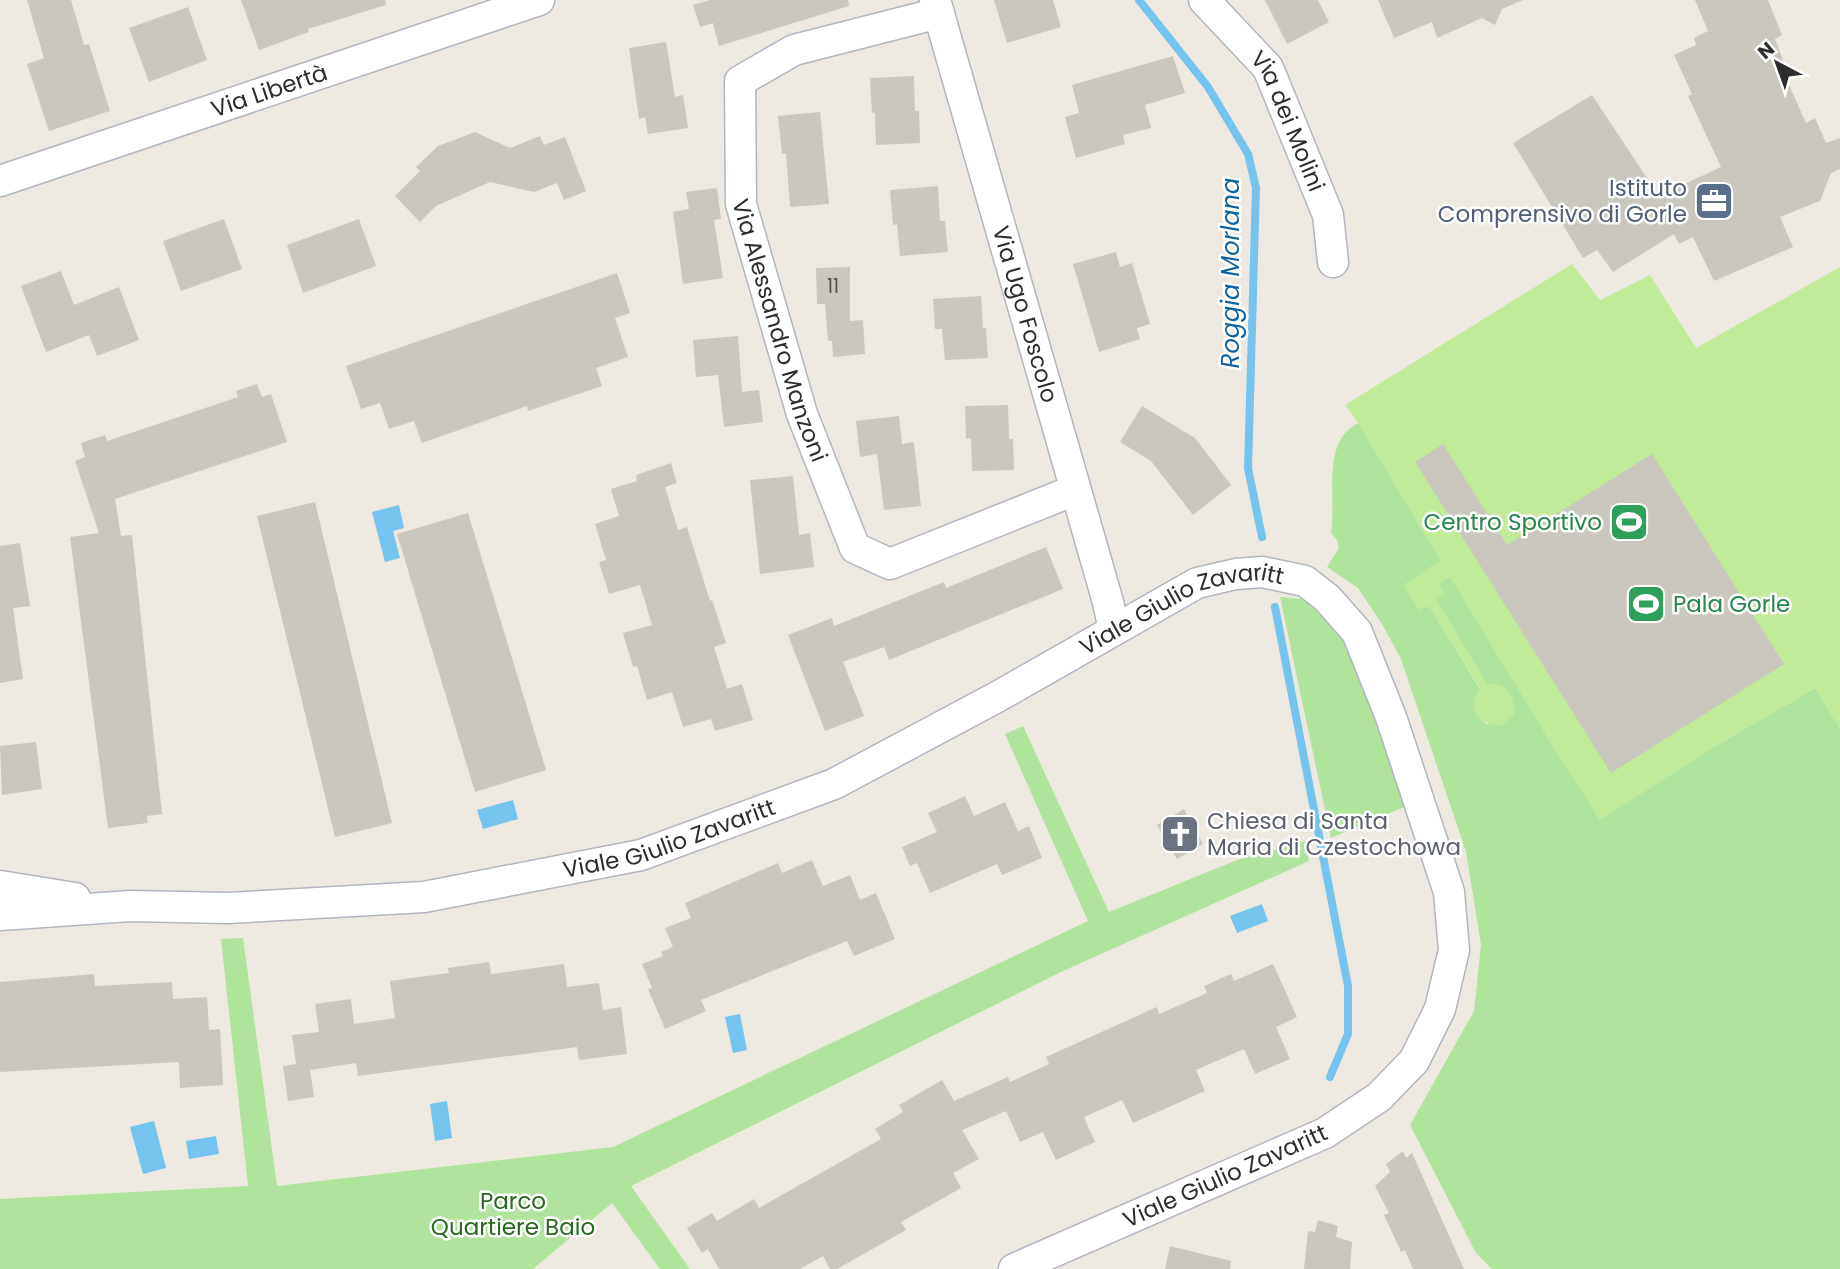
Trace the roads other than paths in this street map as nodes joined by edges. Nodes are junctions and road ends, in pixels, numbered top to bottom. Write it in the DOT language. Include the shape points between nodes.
graph roads {
  1 [pos="539,0"];
  2 [pos="1204,0"];
  3 [pos="937,6"];
  4 [pos="0,181"];
  5 [pos="1333,262"];
  6 [pos="1075,490"];
  7 [pos="1114,630"];
  8 [pos="0,886"];
  9 [pos="130,906"];
  10 [pos="0,915"];
  11 [pos="1014,1269"];
  1 -- 4 [label="street, Via Libertà"];
  2 -- 5 [label="street, Via dei Molini" via="1268,68 1328,215"];
  3 -- 6 [label="street, Via Ugo Foscolo"];
  3 -- 6 [label="street, Via Alessandro Manzoni" via="794,50 740,81 741,204 802,414 855,548 890,564"];
  6 -- 7 [label="street, Via Ugo Foscolo"];
  7 -- 9 [label="street, Viale Giulio Zavaritt" via="834,785 641,855 424,897 228,908"];
  7 -- 11 [label="street, Viale Giulio Zavaritt" via="1197,583 1236,574 1262,572 1305,581 1327,598 1357,632 1391,717 1449,892 1454,950 1440,1009 1414,1061 1379,1097 1288,1151"];
  8 -- 9 [label="street, Viale Giulio Zavaritt"];
  9 -- 10 [label="street, Viale Giulio Zavaritt"];
}
